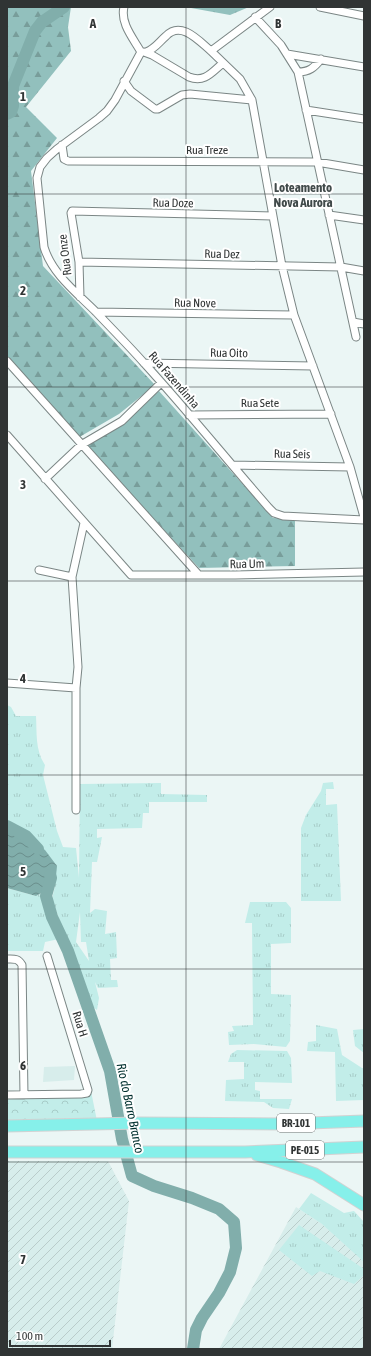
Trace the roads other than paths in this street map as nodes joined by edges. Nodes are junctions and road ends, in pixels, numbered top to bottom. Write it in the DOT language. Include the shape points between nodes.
graph roads {
  1 [pos="124,7"];
  2 [pos="270,7"];
  3 [pos="320,7"];
  4 [pos="364,16"];
  5 [pos="255,17"];
  6 [pos="211,51"];
  7 [pos="144,52"];
  8 [pos="287,54"];
  9 [pos="321,59"];
  10 [pos="223,63"];
  11 [pos="364,67"];
  12 [pos="298,72"];
  13 [pos="124,81"];
  14 [pos="252,100"];
  15 [pos="306,110"];
  16 [pos="364,119"];
  17 [pos="62,145"];
  18 [pos="262,161"];
  19 [pos="317,162"];
  20 [pos="364,170"];
  21 [pos="72,211"];
  22 [pos="329,215"];
  23 [pos="272,216"];
  24 [pos="364,220"];
  25 [pos="78,262"];
  26 [pos="282,266"];
  27 [pos="341,266"];
  28 [pos="364,271"];
  29 [pos="80,297"];
  30 [pos="96,312"];
  31 [pos="294,315"];
  32 [pos="353,322"];
  33 [pos="364,324"];
  34 [pos="356,337"];
  35 [pos="7,361"];
  36 [pos="144,363"];
  37 [pos="313,366"];
  38 [pos="161,383"];
  39 [pos="331,414"];
  40 [pos="189,415"];
  41 [pos="7,435"];
  42 [pos="81,445"];
  43 [pos="233,465"];
  44 [pos="350,467"];
  45 [pos="45,479"];
  46 [pos="364,519"];
  47 [pos="84,522"];
  48 [pos="39,570"];
  49 [pos="364,572"];
  50 [pos="198,574"];
  51 [pos="72,577"];
  52 [pos="7,683"];
  53 [pos="76,688"];
  54 [pos="76,810"];
  55 [pos="47,956"];
  56 [pos="7,959"];
  57 [pos="7,1095"];
  58 [pos="24,1095"];
  59 [pos="364,1121"];
  60 [pos="7,1126"];
  61 [pos="364,1147"];
  62 [pos="7,1152"];
  63 [pos="245,1152"];
  64 [pos="364,1205"];
  1 -- 7 [label="street" via="124,22"];
  2 -- 5 [label="street"];
  3 -- 4 [label="street"];
  5 -- 6 [label="street"];
  5 -- 8 [label="street"];
  6 -- 7 [label="street, Rua Fazendinha" via="190,34 176,30 167,34 155,48"];
  6 -- 10 [label="street, Rua Fazendinha"];
  7 -- 10 [label="street" via="195,80 208,76"];
  7 -- 13 [label="street"];
  8 -- 9 [label="street"];
  8 -- 12 [label="street"];
  9 -- 11 [label="street"];
  9 -- 12 [label="street" via="314,68"];
  10 -- 14 [label="street, Rua Fazendinha" via="240,79"];
  12 -- 15 [label="street"];
  13 -- 14 [label="street" via="131,91 155,109 182,94"];
  13 -- 17 [label="street" via="107,111"];
  14 -- 18 [label="street, Rua Fazendinha"];
  15 -- 16 [label="street"];
  15 -- 19 [label="street"];
  17 -- 18 [label="street, Rua Treze" via="64,159 68,161"];
  17 -- 29 [label="street, Rua Fazendinha" via="40,167 37,178 44,247 53,268"];
  18 -- 19 [label="street, Rua Treze"];
  18 -- 23 [label="street, Rua Fazendinha"];
  19 -- 20 [label="street, Rua Treze"];
  19 -- 22 [label="street"];
  21 -- 23 [label="street, Rua Doze"];
  21 -- 25 [label="street, Rua Onze"];
  22 -- 24 [label="street"];
  22 -- 27 [label="street"];
  23 -- 26 [label="street, Rua Fazendinha"];
  25 -- 26 [label="street, Rua Dez"];
  25 -- 29 [label="street, Rua Onze"];
  26 -- 27 [label="street, Rua Dez"];
  26 -- 31 [label="street, Rua Fazendinha"];
  27 -- 28 [label="street, Rua Dez"];
  27 -- 32 [label="street"];
  29 -- 30 [label="street, Rua Fazendinha"];
  30 -- 31 [label="street, Rua Nove"];
  30 -- 36 [label="street, Rua Fazendinha"];
  31 -- 37 [label="street, Rua Fazendinha"];
  32 -- 33 [label="street"];
  32 -- 34 [label="street"];
  35 -- 42 [label="street"];
  36 -- 37 [label="street, Rua Oito"];
  36 -- 38 [label="street, Rua Fazendinha"];
  37 -- 39 [label="street, Rua Fazendinha"];
  38 -- 40 [label="street, Rua Fazendinha"];
  38 -- 42 [label="street" via="122,422"];
  39 -- 40 [label="street, Rua Sete"];
  39 -- 44 [label="street, Rua Fazendinha"];
  40 -- 43 [label="street, Rua Fazendinha"];
  41 -- 45 [label="street"];
  42 -- 45 [label="street"];
  42 -- 50 [label="street"];
  43 -- 44 [label="street, Rua Seis"];
  43 -- 46 [label="street, Rua Fazendinha" via="274,514"];
  44 -- 46 [label="street, Rua Fazendinha"];
  45 -- 47 [label="street"];
  47 -- 50 [label="street, Rua Um" via="131,575"];
  47 -- 51 [label="street"];
  48 -- 51 [label="street"];
  49 -- 50 [label="street, Rua Um"];
  51 -- 53 [label="street" via="78,667"];
  52 -- 53 [label="street"];
  53 -- 54 [label="street"];
  55 -- 58 [label="street, Rua H" via="87,1093"];
  56 -- 58 [label="street" via="16,958 22,964"];
  57 -- 58 [label="street"];
  59 -- 60 [label="highway, BR-101"];
  61 -- 63 [label="highway, PE-015"];
  62 -- 63 [label="highway"];
  63 -- 64 [label="highway" via="315,1174"];
}
